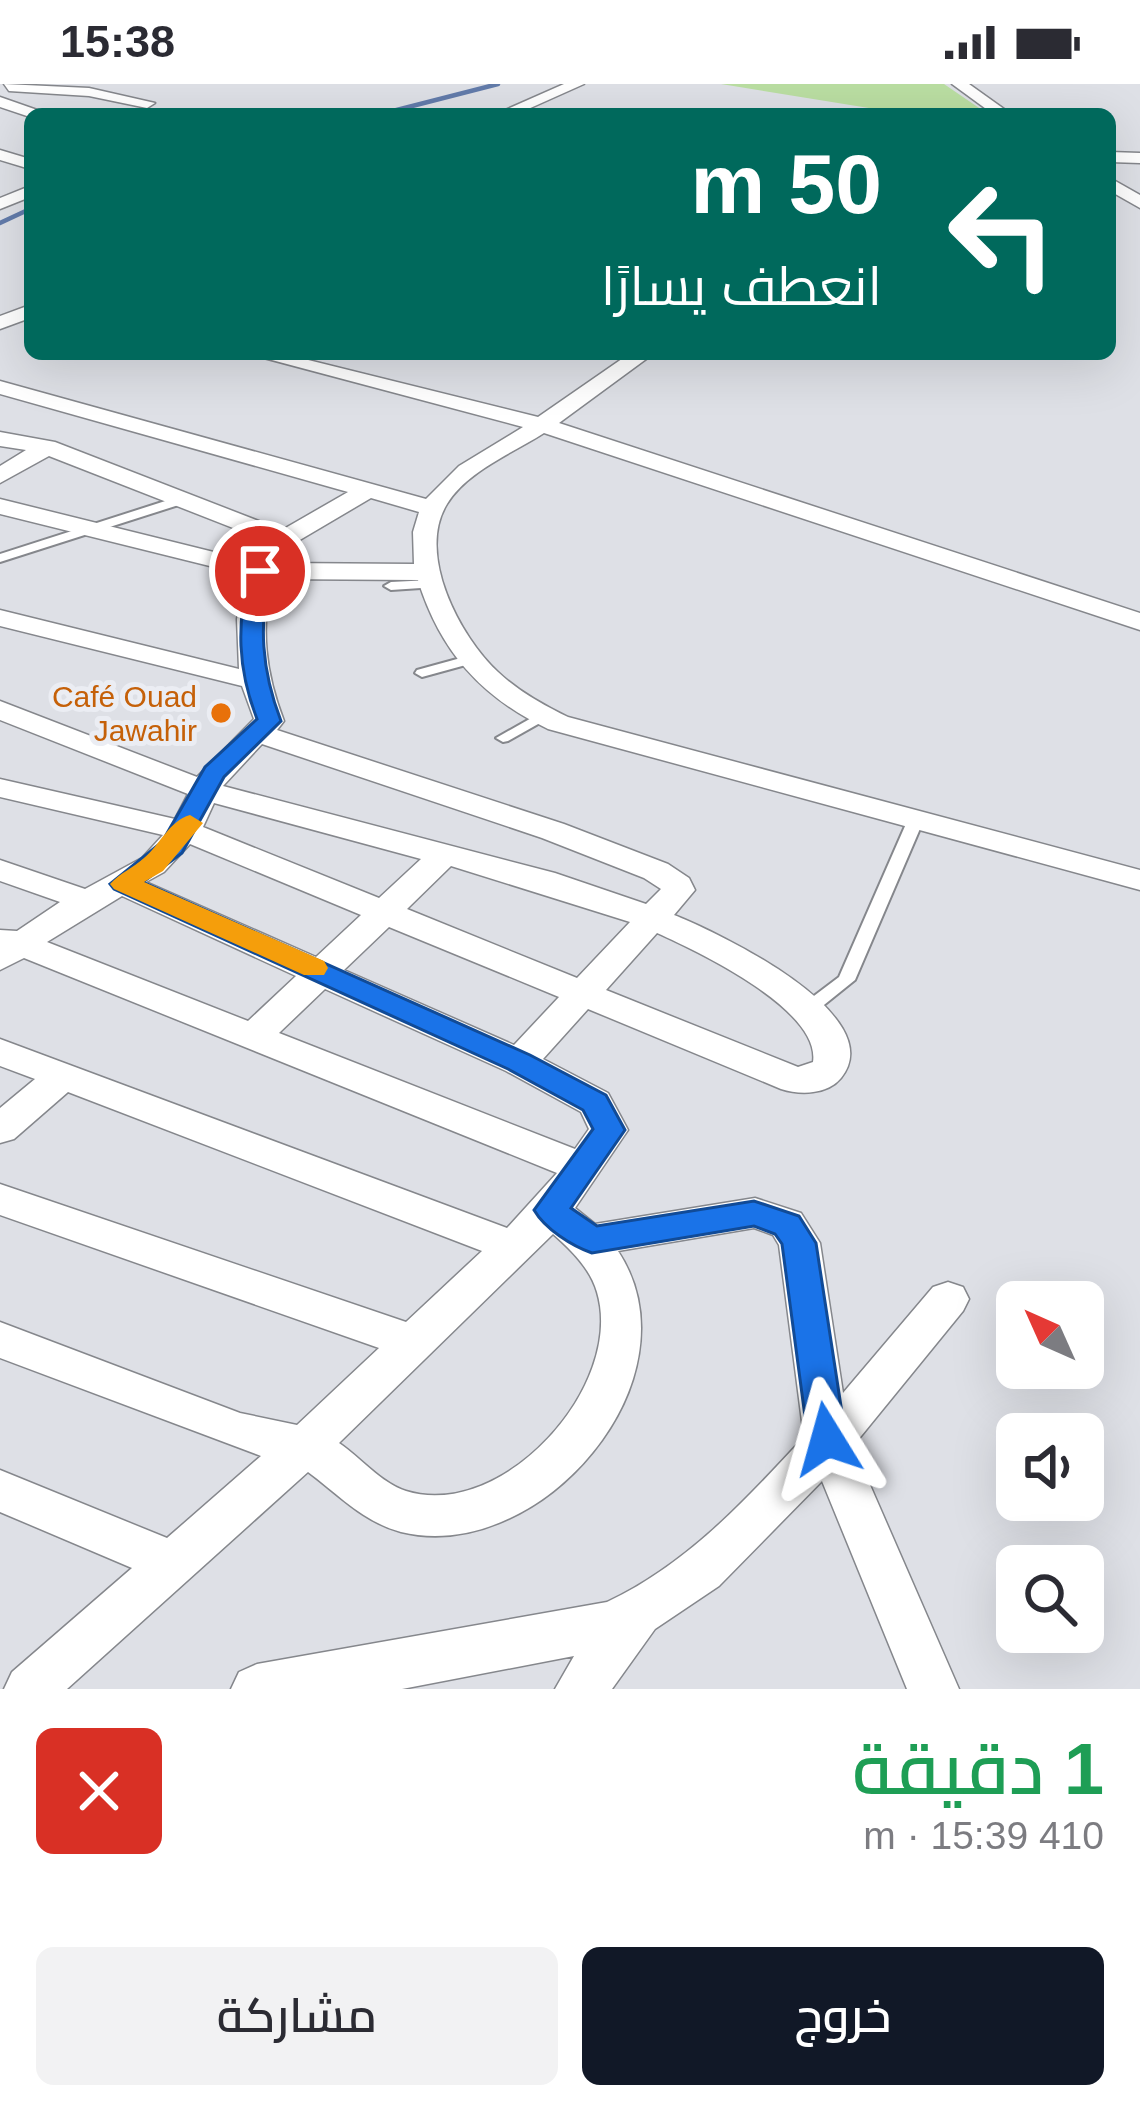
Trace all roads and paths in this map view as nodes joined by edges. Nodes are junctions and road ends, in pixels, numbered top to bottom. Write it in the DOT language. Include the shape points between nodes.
graph roads {
  1 [pos="577,84"];
  2 [pos="959,84"];
  3 [pos="3,92"];
  4 [pos="147,104"];
  5 [pos="519,108"];
  6 [pos="993,108"];
  7 [pos="283,360"];
  8 [pos="634,360"];
  9 [pos="0,387"];
  10 [pos="542,425"];
  11 [pos="0,439"];
  12 [pos="47,447"];
  13 [pos="0,476"];
  14 [pos="368,490"];
  15 [pos="184,499"];
  16 [pos="0,506"];
  17 [pos="432,508"];
  18 [pos="79,530"];
  19 [pos="284,539"];
  20 [pos="0,558"];
  21 [pos="260,571"];
  22 [pos="429,578"];
  23 [pos="391,586"];
  24 [pos="0,618"];
  25 [pos="1140,622"];
  26 [pos="468,660"];
  27 [pos="422,673"];
  28 [pos="254,681"];
  29 [pos="0,711"];
  30 [pos="542,716"];
  31 [pos="258,733"];
  32 [pos="503,738"];
  33 [pos="0,788"];
  34 [pos="204,790"];
  35 [pos="917,818"];
  36 [pos="185,831"];
  37 [pos="442,856"];
  38 [pos="0,870"];
  39 [pos="1140,880"];
  40 [pos="123,884"];
  41 [pos="88,901"];
  42 [pos="384,911"];
  43 [pos="655,918"];
  44 [pos="7,946"];
  45 [pos="320,971"];
  46 [pos="583,992"];
  47 [pos="808,1009"];
  48 [pos="254,1036"];
  49 [pos="0,1052"];
  50 [pos="519,1062"];
  51 [pos="64,1076"];
  52 [pos="0,1129"];
  53 [pos="584,1168"];
  54 [pos="0,1199"];
  55 [pos="551,1210"];
  56 [pos="592,1240"];
  57 [pos="512,1246"];
  58 [pos="947,1299"];
  59 [pos="0,1340"];
  60 [pos="412,1342"];
  61 [pos="827,1439"];
  62 [pos="305,1446"];
  63 [pos="0,1490"];
  64 [pos="174,1563"];
  65 [pos="637,1612"];
  66 [pos="339,1683"];
  67 [pos="30,1689"];
  68 [pos="256,1689"];
  69 [pos="581,1689"];
  70 [pos="933,1689"];
  1 -- 5 [label="street"];
  2 -- 6 [label="street"];
  3 -- 4 [label="street" via="89,92"];
  7 -- 10 [label="street"];
  8 -- 10 [label="street"];
  9 -- 14 [label="street"];
  10 -- 17 [label="street" via="459,478"];
  10 -- 25 [label="street"];
  11 -- 12 [label="street"];
  12 -- 13 [label="street"];
  12 -- 15 [label="street"];
  14 -- 17 [label="street"];
  14 -- 19 [label="street"];
  15 -- 18 [label="lane"];
  15 -- 19 [label="street"];
  16 -- 18 [label="street"];
  17 -- 22 [label="street"];
  18 -- 20 [label="lane"];
  18 -- 21 [label="street"];
  19 -- 21 [label="street"];
  21 -- 22 [label="street"];
  21 -- 28 [label="street" via="250,619"];
  22 -- 23 [label="lane"];
  22 -- 26 [label="street"];
  24 -- 28 [label="street"];
  26 -- 27 [label="lane"];
  26 -- 30 [label="street"];
  28 -- 31 [label="street" via="269,712"];
  29 -- 34 [label="street"];
  30 -- 32 [label="lane"];
  30 -- 35 [label="street"];
  31 -- 34 [label="street"];
  31 -- 43 [label="street" via="656,871 678,890"];
  33 -- 36 [label="street"];
  34 -- 36 [label="street"];
  34 -- 37 [label="street"];
  35 -- 39 [label="street"];
  35 -- 47 [label="lane" via="846,980"];
  36 -- 40 [label="street"];
  36 -- 42 [label="street"];
  37 -- 42 [label="street"];
  37 -- 43 [label="street"];
  38 -- 41 [label="street"];
  40 -- 41 [label="street"];
  40 -- 45 [label="street"];
  41 -- 44 [label="street"];
  42 -- 45 [label="street"];
  42 -- 46 [label="street"];
  43 -- 46 [label="street"];
  43 -- 47 [label="street"];
  44 -- 48 [label="street"];
  45 -- 48 [label="street"];
  45 -- 50 [label="street"];
  46 -- 47 [label="street" via="804,1081 825,1076 834,1047"];
  46 -- 50 [label="street"];
  48 -- 53 [label="street"];
  49 -- 51 [label="street"];
  50 -- 53 [label="street" via="595,1102 606,1116 609,1130"];
  51 -- 52 [label="street"];
  51 -- 57 [label="street"];
  53 -- 55 [label="street"];
  54 -- 60 [label="street"];
  55 -- 56 [label="street"];
  55 -- 57 [label="street"];
  56 -- 61 [label="street" via="754,1214 787,1225 799,1243"];
  56 -- 62 [label="street" via="620,1292 620,1354 608,1394 542,1471 503,1499 464,1514 400,1510"];
  57 -- 60 [label="street"];
  58 -- 61 [label="street"];
  59 -- 62 [label="street" via="243,1434"];
  60 -- 62 [label="street"];
  61 -- 65 [label="street" via="708,1566"];
  61 -- 70 [label="street"];
  62 -- 64 [label="street"];
  63 -- 64 [label="street"];
  64 -- 67 [label="street"];
  65 -- 66 [label="street" via="618,1623"];
  65 -- 69 [label="street"];
  66 -- 68 [label="street"];
}
